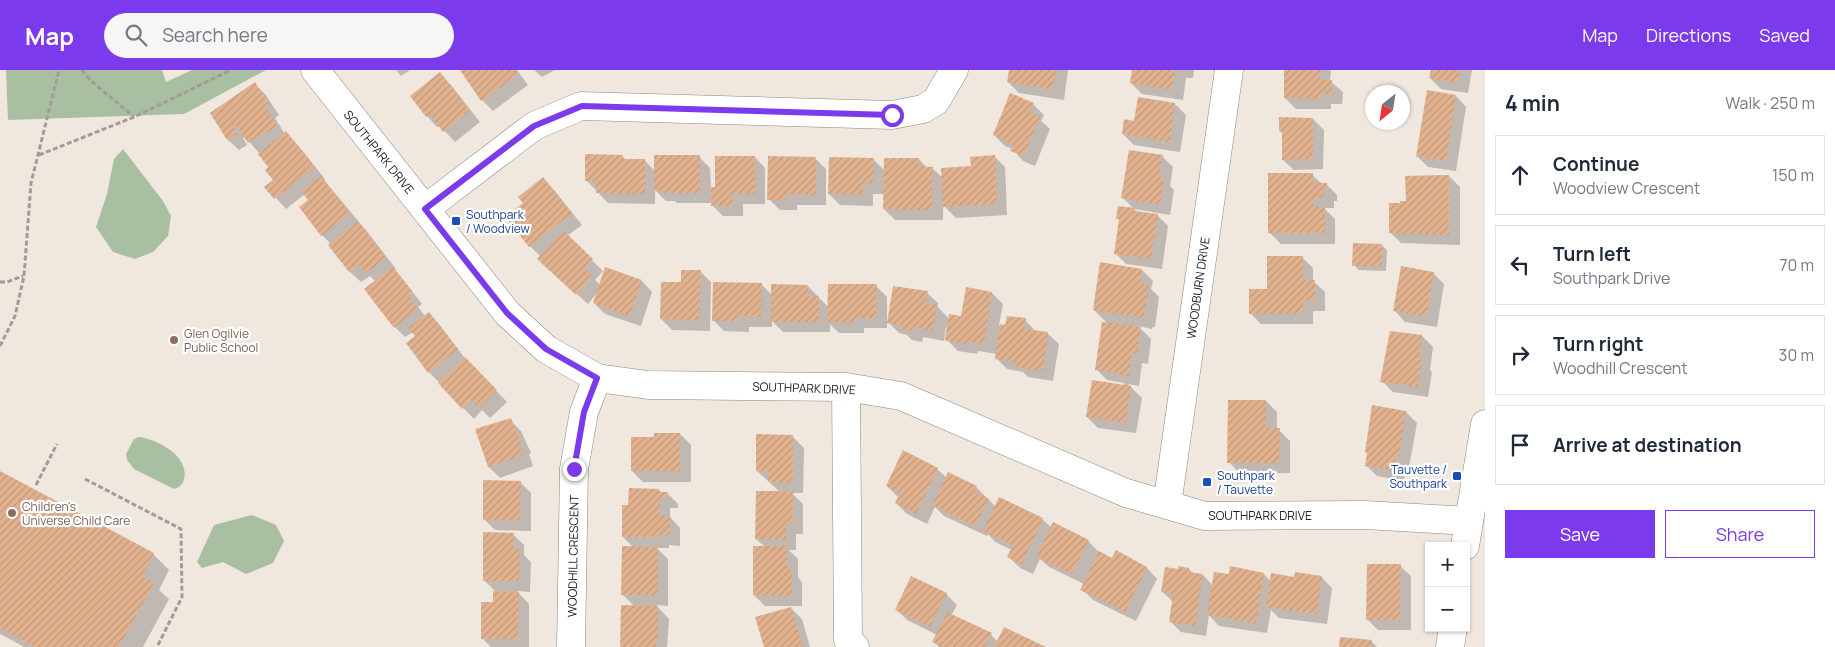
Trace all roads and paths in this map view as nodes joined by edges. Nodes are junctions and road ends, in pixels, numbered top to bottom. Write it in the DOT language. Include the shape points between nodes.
graph roads {
  1 [pos="59,70"];
  2 [pos="82,70"];
  3 [pos="231,70"];
  4 [pos="315,70"];
  5 [pos="954,70"];
  6 [pos="1229,70"];
  7 [pos="134,117"];
  8 [pos="38,155"];
  9 [pos="425,209"];
  10 [pos="24,276"];
  11 [pos="0,282"];
  12 [pos="0,346"];
  13 [pos="597,378"];
  14 [pos="846,387"];
  15 [pos="1485,424"];
  16 [pos="57,444"];
  17 [pos="85,479"];
  18 [pos="36,485"];
  19 [pos="1167,505"];
  20 [pos="1467,533"];
  21 [pos="1452,632"];
  22 [pos="157,647"];
  23 [pos="571,647"];
  24 [pos="855,647"];
  25 [pos="1450,647"];
  1 -- 8 [label="path"];
  2 -- 7 [label="path"];
  3 -- 7 [label="path"];
  4 -- 9 [label="street, SOUTHPARK DRIVE"];
  5 -- 9 [label="street" via="936,101 923,109 892,115 582,106 534,126"];
  6 -- 19 [label="street, WOODBURN DRIVE"];
  7 -- 8 [label="path"];
  8 -- 10 [label="path" via="32,183"];
  9 -- 13 [label="street, SOUTHPARK DRIVE" via="507,313 546,349"];
  10 -- 11 [label="path"];
  10 -- 12 [label="path" via="15,316"];
  13 -- 14 [label="street, SOUTHPARK DRIVE" via="648,385"];
  13 -- 23 [label="street, WOODHILL CRESCENT" via="584,412 574,469"];
  14 -- 19 [label="street, SOUTHPARK DRIVE" via="901,396 1126,493"];
  14 -- 24 [label="street" via="848,640"];
  15 -- 20 [label="street"];
  16 -- 18 [label="path"];
  17 -- 22 [label="path" via="181,529 182,597"];
  19 -- 20 [label="street, SOUTHPARK DRIVE" via="1205,516 1365,515"];
  21 -- 25 [label="street"];
}
